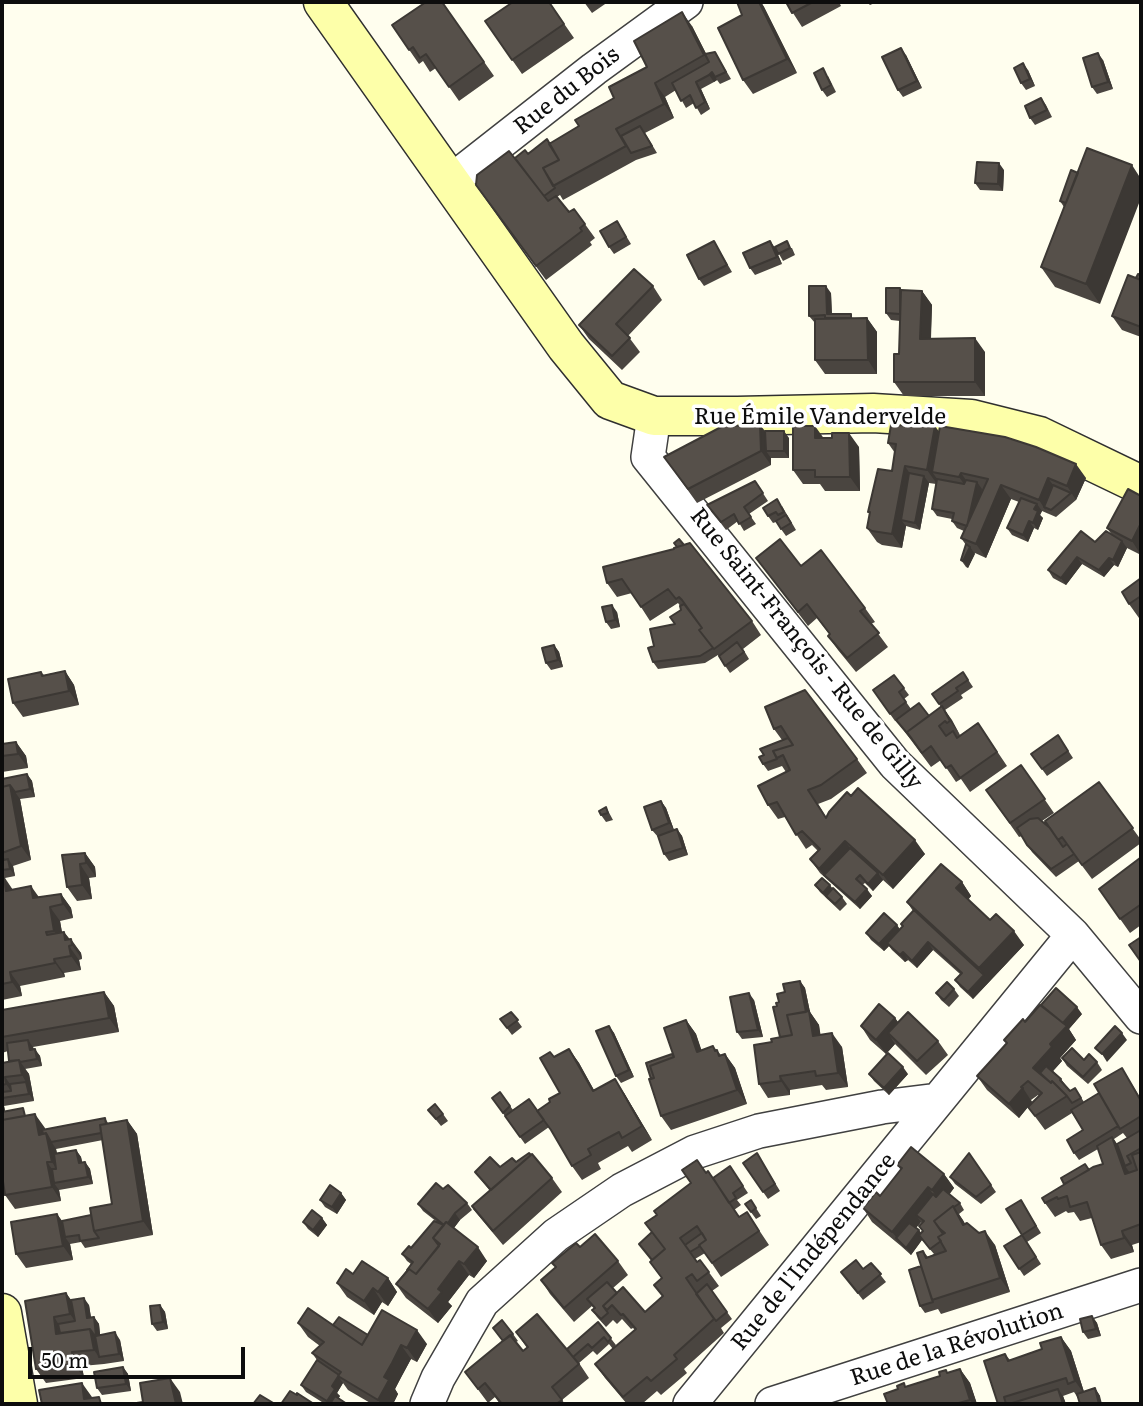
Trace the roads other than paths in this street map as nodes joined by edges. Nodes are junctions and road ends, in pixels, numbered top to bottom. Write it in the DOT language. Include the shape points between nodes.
graph roads {
  1 [pos="323,2"];
  2 [pos="686,2"];
  3 [pos="450,182"];
  4 [pos="654,416"];
  5 [pos="1141,485"];
  6 [pos="1073,935"];
  7 [pos="1141,1017"];
  8 [pos="938,1100"];
  9 [pos="1141,1285"];
  10 [pos="2,1313"];
  11 [pos="18,1404"];
  12 [pos="427,1404"];
  13 [pos="690,1404"];
  14 [pos="772,1404"];
  1 -- 3 [label="street, Rue Émile Vandervelde"];
  2 -- 3 [label="street, Rue du Bois"];
  3 -- 4 [label="street, Rue Émile Vandervelde" via="566,346 610,400"];
  4 -- 5 [label="street, Rue Émile Vandervelde" via="873,413 971,419 1040,436"];
  4 -- 6 [label="street, Rue Saint-François - Rue de Gilly" via="648,457 895,764"];
  6 -- 7 [label="street, Rue Saint-François - Rue de Gilly"];
  6 -- 8 [label="street, Rue de l'Indépendance"];
  8 -- 12 [label="street" via="760,1131 695,1152 622,1190 556,1236 482,1302"];
  8 -- 13 [label="street, Rue de l'Indépendance"];
  9 -- 14 [label="street, Rue de la Révolution"];
  10 -- 11 [label="street"];
}
